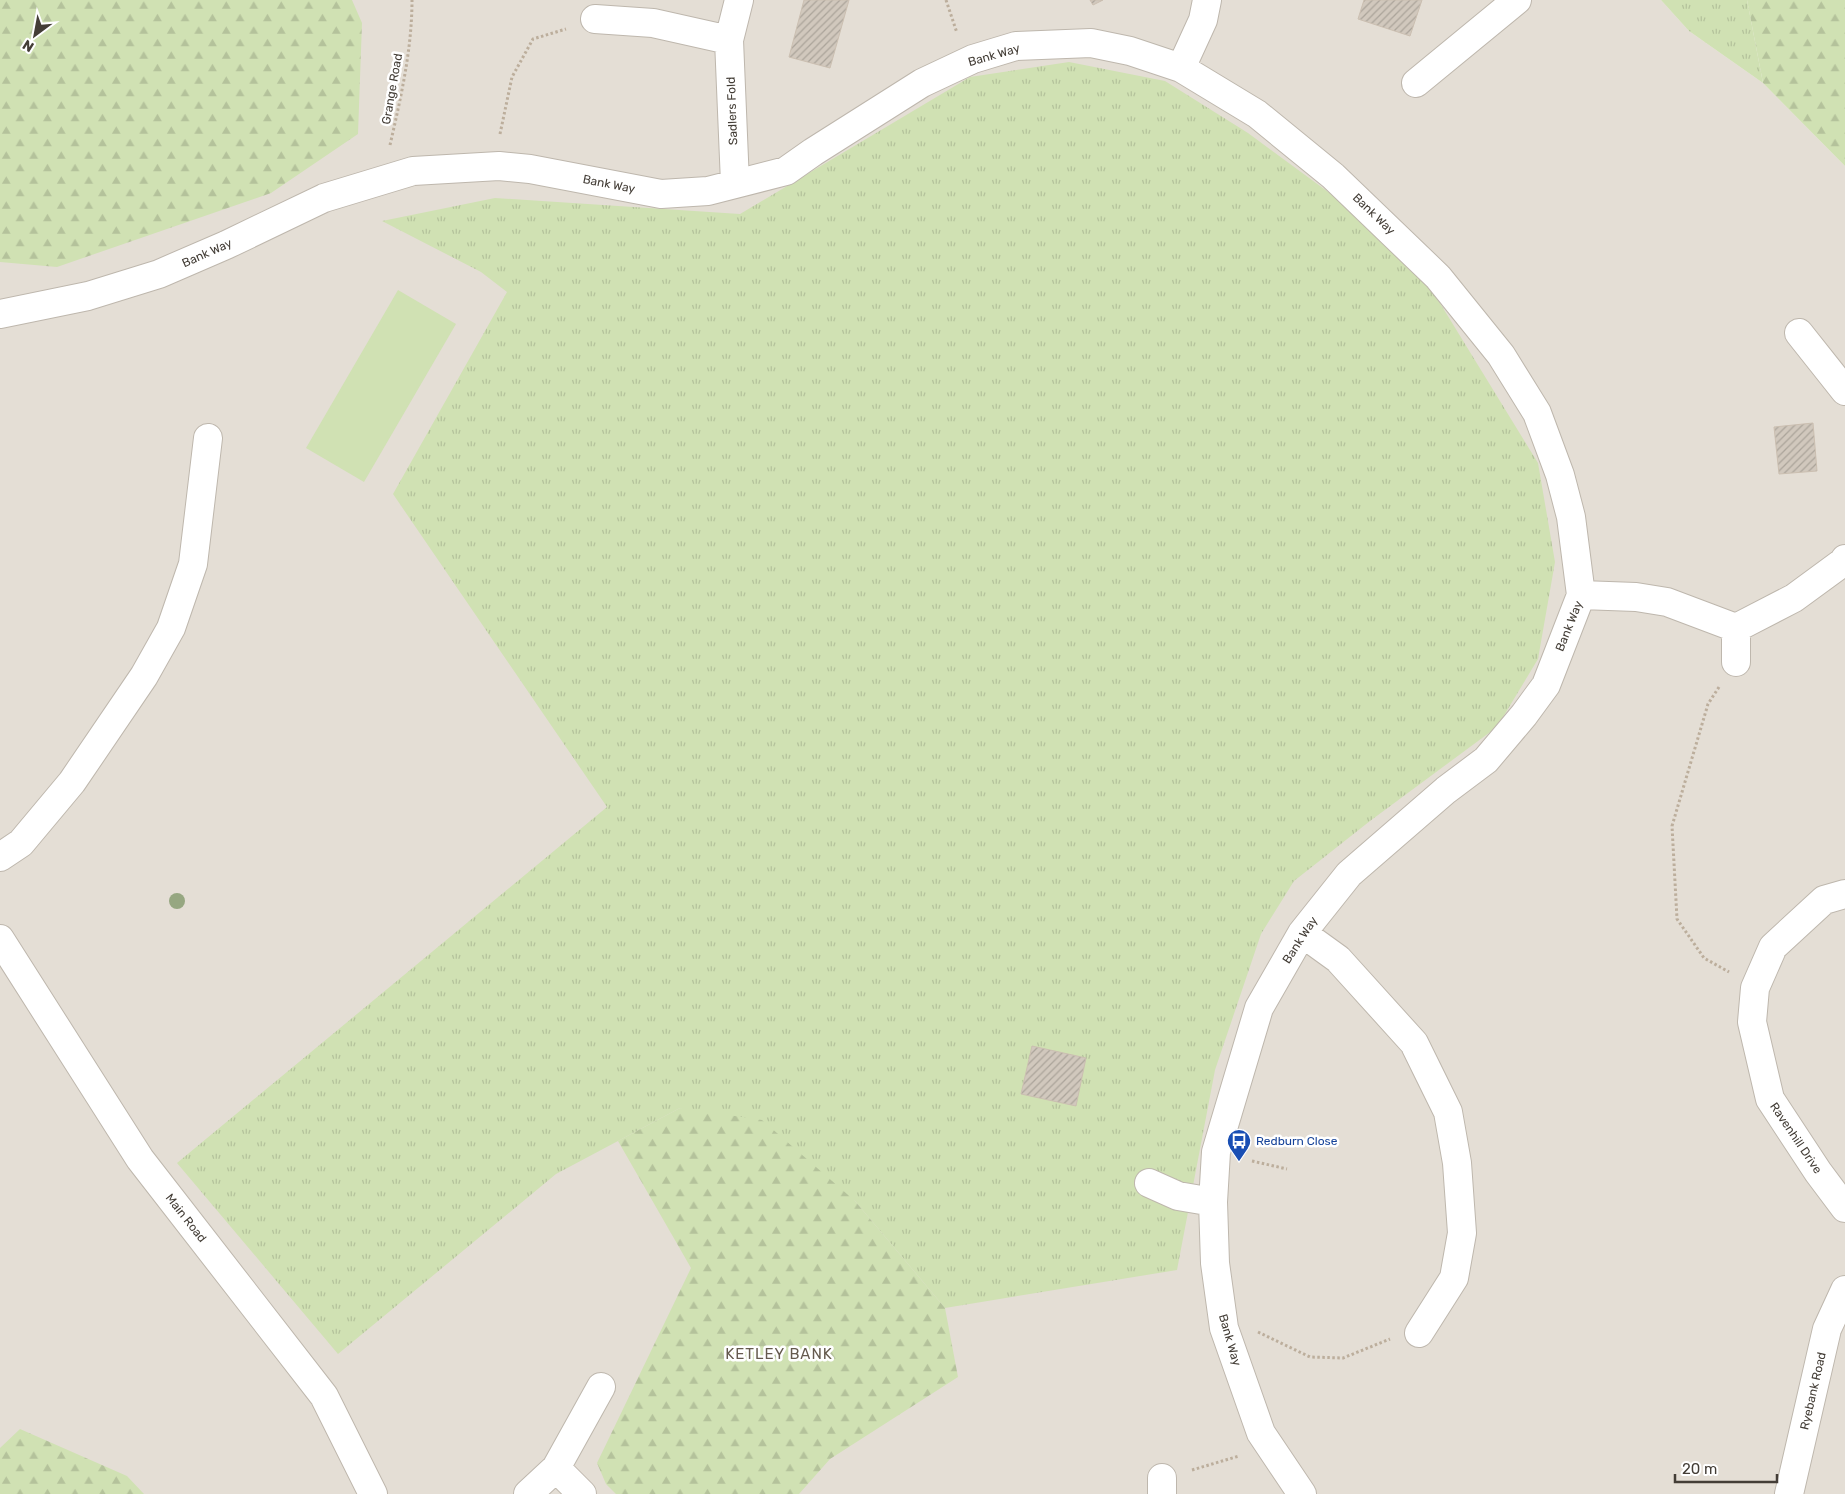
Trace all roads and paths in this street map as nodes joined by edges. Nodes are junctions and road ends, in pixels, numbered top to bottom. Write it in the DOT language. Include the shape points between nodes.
graph roads {
  1 [pos="412,0"];
  2 [pos="739,0"];
  3 [pos="1207,0"];
  4 [pos="1516,0"];
  5 [pos="1486,12"];
  6 [pos="595,19"];
  7 [pos="729,40"];
  8 [pos="1181,68"];
  9 [pos="1416,83"];
  10 [pos="499,166"];
  11 [pos="382,180"];
  12 [pos="735,183"];
  13 [pos="0,314"];
  14 [pos="1799,333"];
  15 [pos="1845,391"];
  16 [pos="208,438"];
  17 [pos="1845,560"];
  18 [pos="1581,594"];
  19 [pos="1736,628"];
  20 [pos="1736,662"];
  21 [pos="0,857"];
  22 [pos="1845,894"];
  23 [pos="1302,933"];
  24 [pos="0,940"];
  25 [pos="1755,988"];
  26 [pos="1252,1161"];
  27 [pos="1287,1168"];
  28 [pos="1149,1183"];
  29 [pos="1214,1202"];
  30 [pos="1845,1208"];
  31 [pos="1845,1290"];
  32 [pos="1256,1330"];
  33 [pos="1419,1333"];
  34 [pos="601,1387"];
  35 [pos="1261,1433"];
  36 [pos="556,1468"];
  37 [pos="1162,1486"];
  38 [pos="373,1494"];
  39 [pos="528,1494"];
  40 [pos="582,1494"];
  41 [pos="1302,1494"];
  42 [pos="1789,1494"];
  1 -- 11 [label="path, Grange Road" via="412,23 400,98"];
  2 -- 7 [label="street, Sadlers Fold"];
  3 -- 8 [label="street" via="1203,20"];
  4 -- 5 [label="street"];
  5 -- 9 [label="street"];
  6 -- 7 [label="street" via="653,23"];
  6 -- 10 [label="path" via="533,39 512,77 500,127"];
  7 -- 12 [label="street, Sadlers Fold"];
  8 -- 12 [label="street, Bank Way" via="1130,51 1091,44 1016,46 973,59 922,84 786,171"];
  8 -- 18 [label="street, Bank Way" via="1257,114 1333,176 1438,277 1501,355 1537,413 1560,475 1572,517"];
  10 -- 11 [label="street, Bank Way" via="413,171"];
  10 -- 12 [label="street, Bank Way" via="661,194 708,191"];
  11 -- 13 [label="street, Bank Way" via="324,198 159,274 88,296"];
  14 -- 15 [label="street"];
  16 -- 21 [label="street" via="193,564 171,628 144,676 72,782 21,843"];
  17 -- 19 [label="street" via="1794,598"];
  18 -- 19 [label="street" via="1668,602"];
  18 -- 23 [label="street, Bank Way" via="1546,685 1524,715 1486,760 1446,790 1349,874"];
  19 -- 20 [label="street"];
  20 -- 25 [label="path" via="1708,704 1672,826 1676,919 1704,958"];
  22 -- 25 [label="street, Ravenhill Drive" via="1824,900 1773,947"];
  23 -- 29 [label="street, Bank Way" via="1259,1008 1216,1152"];
  23 -- 33 [label="street" via="1338,959 1414,1043 1448,1112 1457,1163 1462,1233 1454,1278"];
  24 -- 38 [label="street, Main Road" via="140,1159 324,1396"];
  25 -- 30 [label="street, Ravenhill Drive" via="1752,1022 1770,1100"];
  26 -- 27 [label="path"];
  28 -- 29 [label="street" via="1178,1196"];
  29 -- 35 [label="street, Bank Way" via="1215,1263 1224,1328"];
  31 -- 42 [label="street, Ryebank Road" via="1827,1329"];
  32 -- 33 [label="path" via="1310,1357 1343,1358 1393,1337"];
  34 -- 36 [label="street"];
  35 -- 37 [label="path" via="1241,1456"];
  35 -- 41 [label="street, Bank Way"];
  36 -- 39 [label="street"];
  36 -- 40 [label="street"];
}
